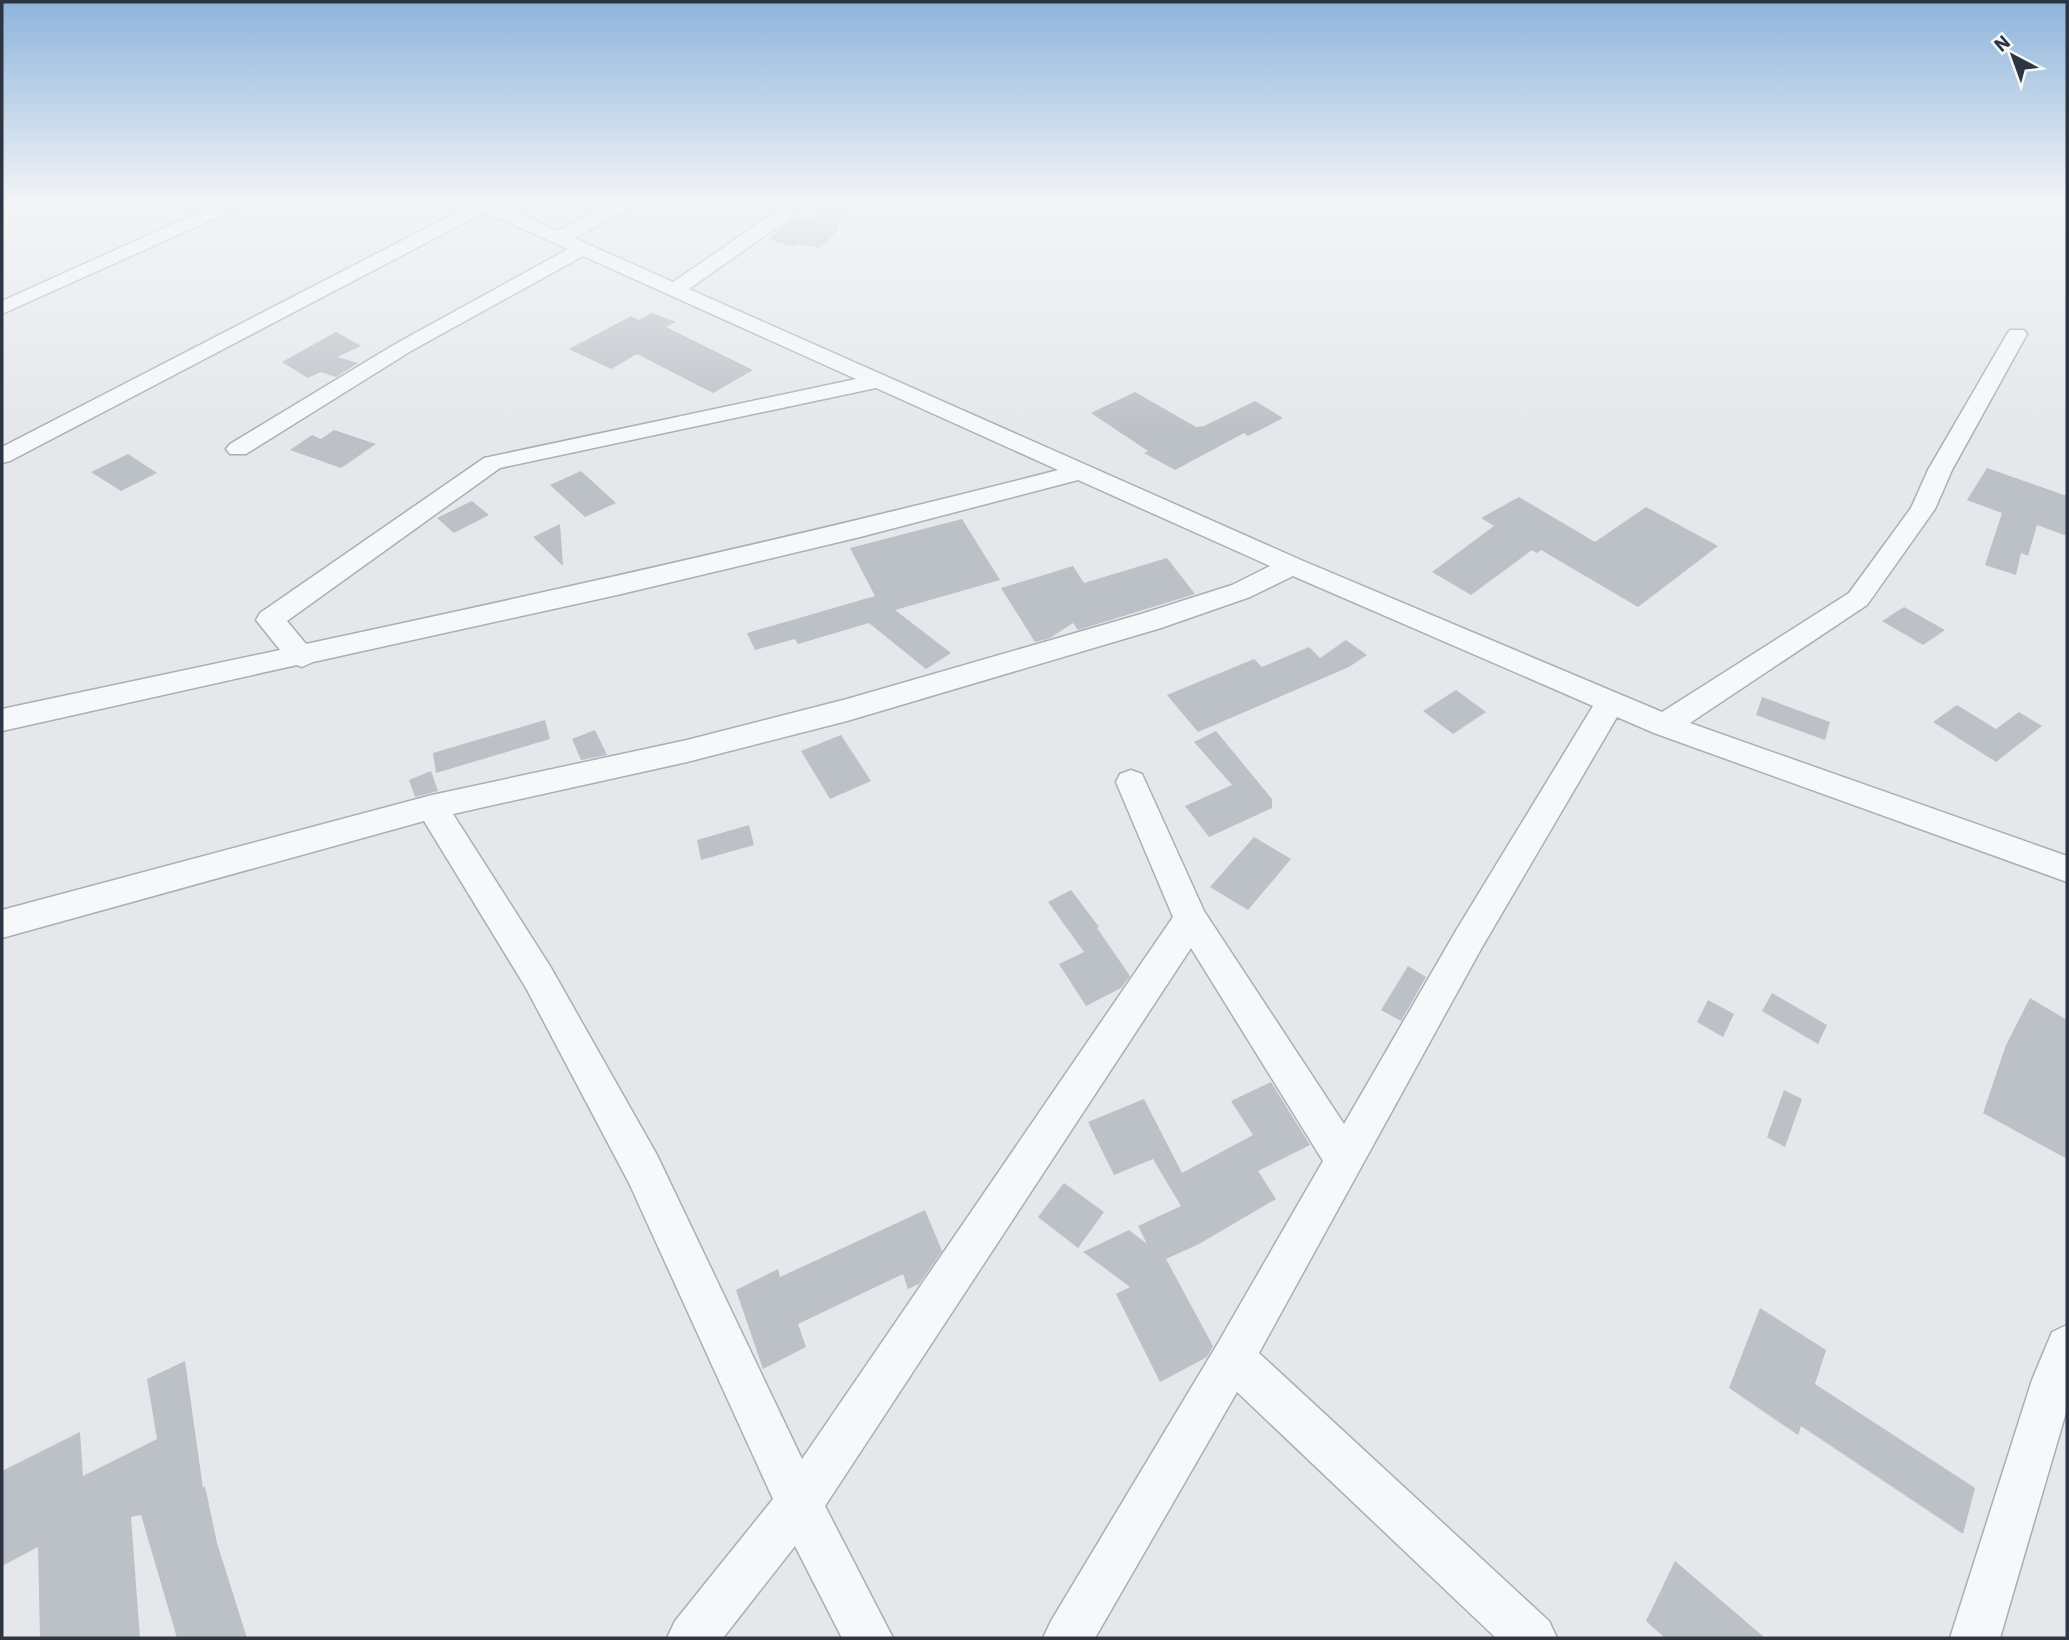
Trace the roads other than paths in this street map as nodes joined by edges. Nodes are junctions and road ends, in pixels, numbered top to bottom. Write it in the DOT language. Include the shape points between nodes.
graph roads {
  1 [pos="67,279"];
  2 [pos="339,279"];
  3 [pos="515,279"];
  4 [pos="649,279"];
  5 [pos="691,279"];
  6 [pos="675,290"];
  7 [pos="2,308"];
  8 [pos="2017,334"];
  9 [pos="880,381"];
  10 [pos="238,449"];
  11 [pos="2,456"];
  12 [pos="1080,472"];
  13 [pos="1292,566"];
  14 [pos="302,657"];
  15 [pos="1610,703"];
  16 [pos="2,720"];
  17 [pos="1664,725"];
  18 [pos="1131,782"];
  19 [pos="432,807"];
  20 [pos="2067,869"];
  21 [pos="1191,919"];
  22 [pos="2,924"];
  23 [pos="1344,1159"];
  24 [pos="2067,1347"];
  25 [pos="1233,1358"];
  26 [pos="799,1504"];
  27 [pos="691,1638"];
  28 [pos="868,1638"];
  29 [pos="1068,1638"];
  30 [pos="1532,1638"];
  31 [pos="1975,1638"];
  1 -- 7 [label="street"];
  2 -- 11 [label="street"];
  3 -- 10 [label="street"];
  4 -- 6 [label="street"];
  5 -- 6 [label="street"];
  6 -- 9 [label="street"];
  8 -- 17 [label="street" via="1923,509 1858,599"];
  9 -- 12 [label="street"];
  9 -- 14 [label="street" via="492,463 270,620"];
  12 -- 13 [label="street"];
  12 -- 14 [label="street" via="860,529"];
  13 -- 15 [label="street"];
  13 -- 19 [label="street" via="1241,591 1164,617 860,706 687,751"];
  14 -- 16 [label="street"];
  15 -- 17 [label="street"];
  15 -- 23 [label="street"];
  17 -- 20 [label="street"];
  18 -- 21 [label="street"];
  19 -- 22 [label="street"];
  19 -- 26 [label="street" via="538,977 643,1169"];
  21 -- 23 [label="street"];
  21 -- 26 [label="street"];
  23 -- 25 [label="street"];
  24 -- 31 [label="street"];
  25 -- 29 [label="street"];
  25 -- 30 [label="street"];
  26 -- 27 [label="street"];
  26 -- 28 [label="street"];
}
